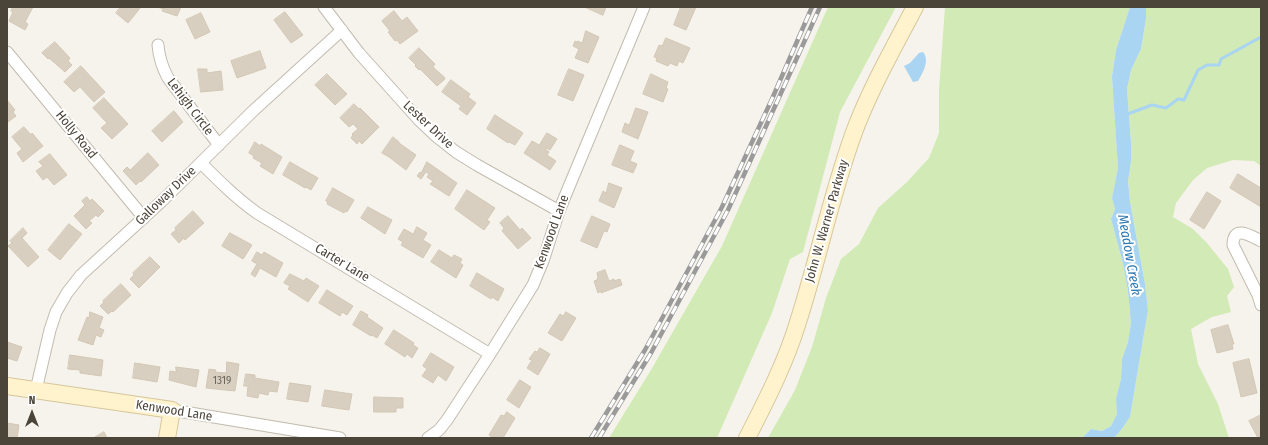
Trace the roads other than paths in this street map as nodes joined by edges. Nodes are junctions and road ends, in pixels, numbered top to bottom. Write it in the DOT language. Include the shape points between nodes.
graph roads {
  1 [pos="324,7"];
  2 [pos="644,7"];
  3 [pos="915,7"];
  4 [pos="342,30"];
  5 [pos="158,45"];
  6 [pos="7,52"];
  7 [pos="219,144"];
  8 [pos="201,163"];
  9 [pos="559,211"];
  10 [pos="144,218"];
  11 [pos="1261,241"];
  12 [pos="1261,305"];
  13 [pos="490,354"];
  14 [pos="7,386"];
  15 [pos="36,390"];
  16 [pos="172,410"];
  17 [pos="167,438"];
  18 [pos="340,438"];
  19 [pos="428,438"];
  20 [pos="746,438"];
  1 -- 4 [label="street, Lester Drive"];
  2 -- 9 [label="street, Kenwood Lane"];
  3 -- 20 [label="main road, John W. Warner Parkway" via="875,83 856,128 841,171 798,323 773,384"];
  4 -- 7 [label="street, Galloway Drive"];
  4 -- 9 [label="street, Lester Drive" via="359,53 437,137 472,162"];
  5 -- 7 [label="street, Lehigh Circle" via="162,67 168,78"];
  6 -- 10 [label="street, Holly Road"];
  7 -- 8 [label="street, Galloway Drive"];
  8 -- 10 [label="street, Galloway Drive"];
  8 -- 13 [label="street, Carter Lane" via="236,198 257,213"];
  9 -- 13 [label="street, Kenwood Lane" via="533,284"];
  10 -- 15 [label="street, Galloway Drive" via="88,268 67,293 56,312 50,330"];
  11 -- 12 [label="street" via="1242,232 1233,242"];
  13 -- 19 [label="street, Kenwood Lane" via="447,420"];
  14 -- 15 [label="main road, Kenwood Lane"];
  15 -- 16 [label="main road, Kenwood Lane"];
  16 -- 17 [label="main road"];
  16 -- 18 [label="street, Kenwood Lane"];
}
